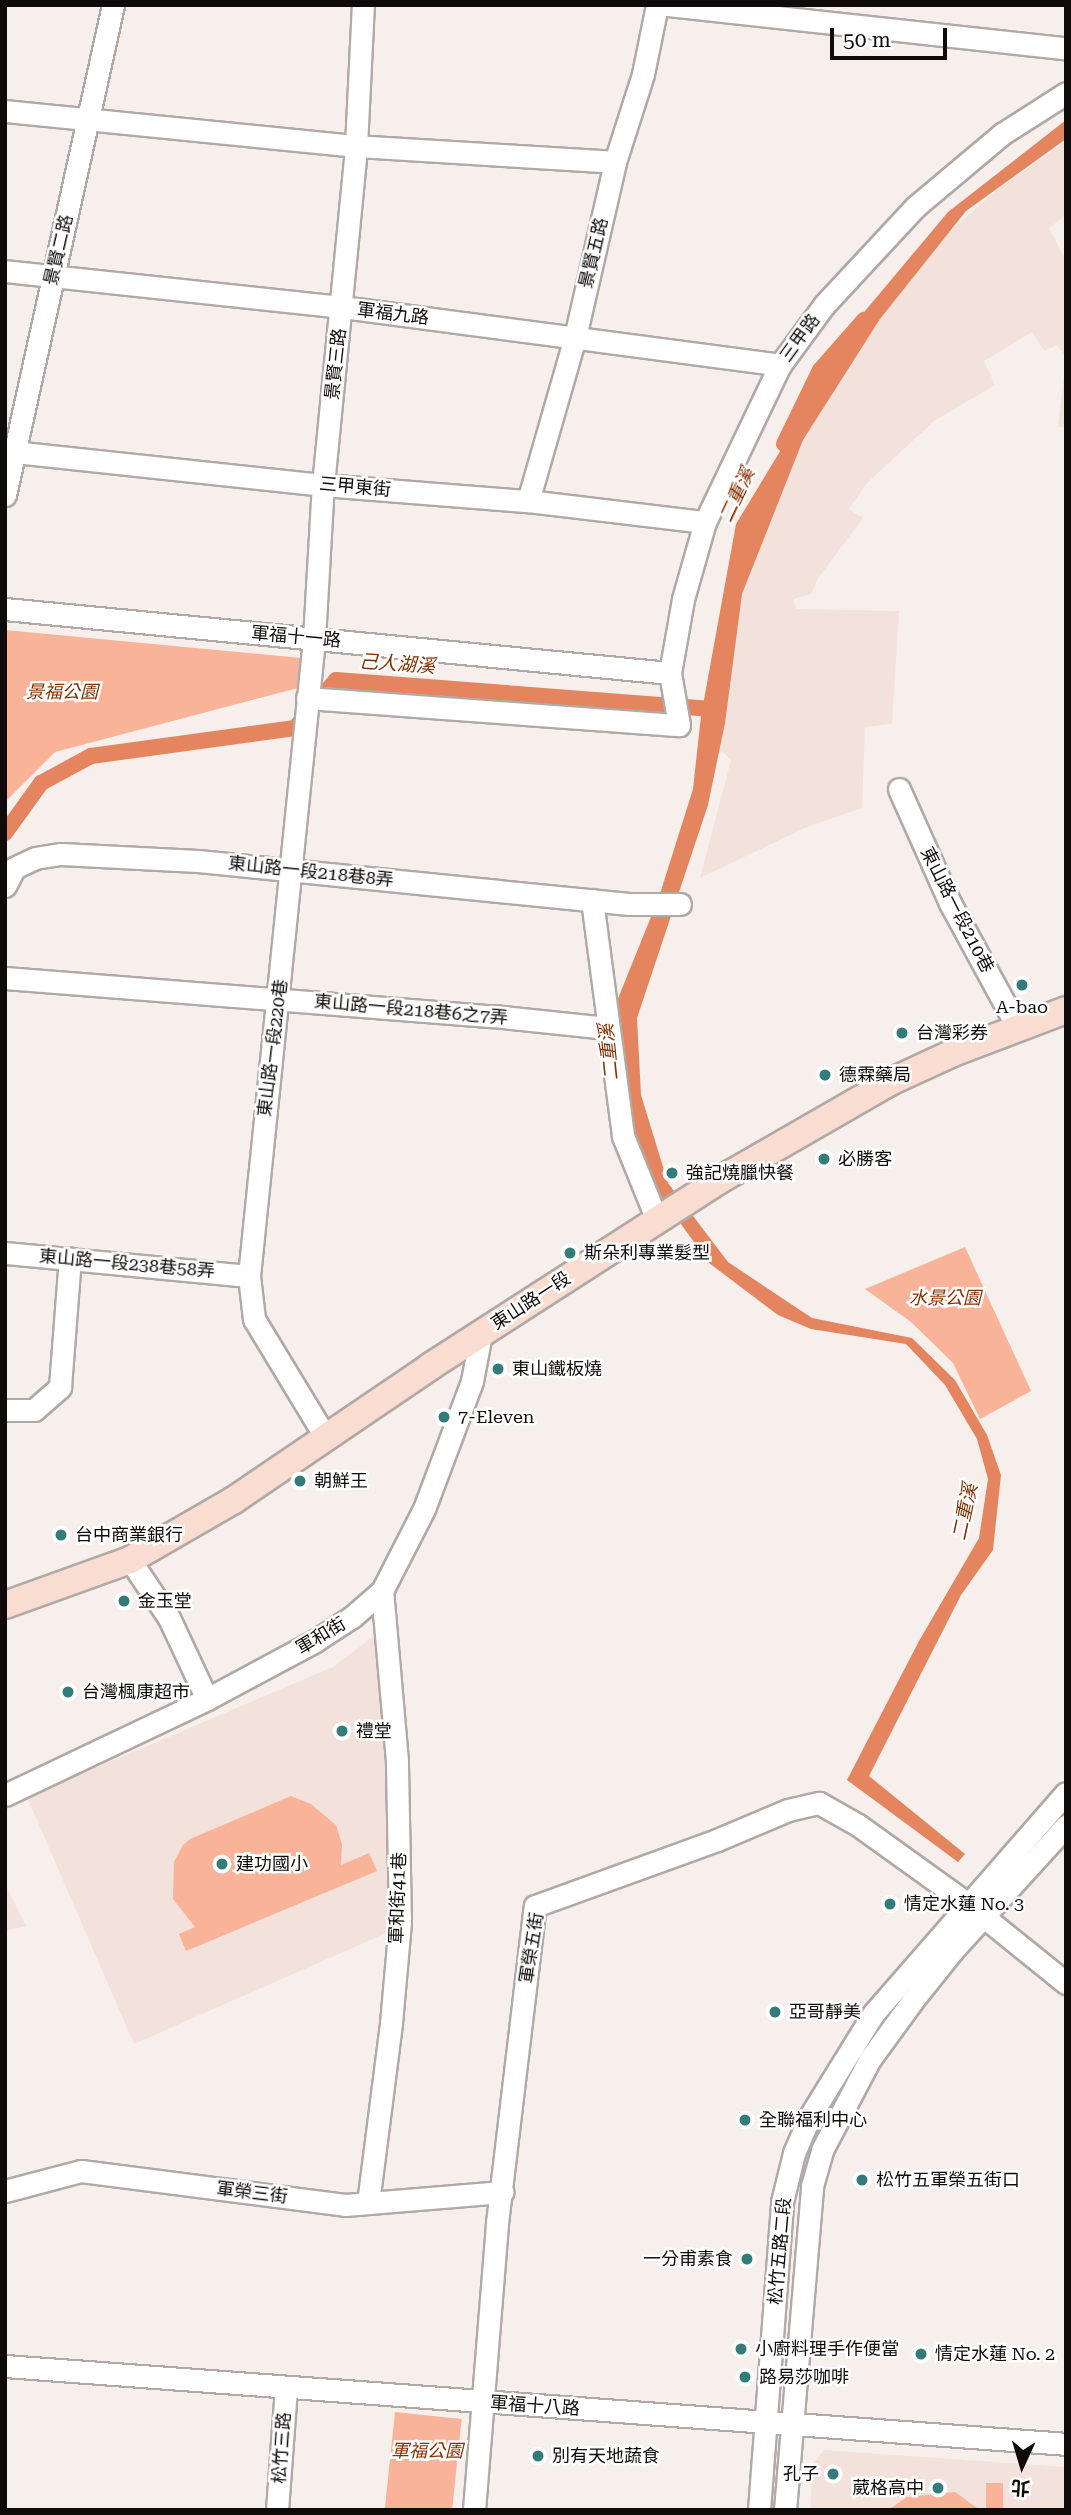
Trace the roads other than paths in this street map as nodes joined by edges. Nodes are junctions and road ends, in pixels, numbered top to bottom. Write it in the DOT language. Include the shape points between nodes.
graph roads {
  1 [pos="113,5"];
  2 [pos="363,5"];
  3 [pos="657,5"];
  4 [pos="667,5"];
  5 [pos="1066,48"];
  6 [pos="1066,93"];
  7 [pos="5,111"];
  8 [pos="89,119"];
  9 [pos="356,146"];
  10 [pos="615,162"];
  11 [pos="5,271"];
  12 [pos="53,276"];
  13 [pos="342,307"];
  14 [pos="575,337"];
  15 [pos="780,365"];
  16 [pos="10,451"];
  17 [pos="323,485"];
  18 [pos="5,495"];
  19 [pos="528,501"];
  20 [pos="705,522"];
  21 [pos="5,609"];
  22 [pos="314,639"];
  23 [pos="670,673"];
  24 [pos="307,698"];
  25 [pos="899,789"];
  26 [pos="289,872"];
  27 [pos="5,886"];
  28 [pos="592,900"];
  29 [pos="680,904"];
  30 [pos="5,978"];
  31 [pos="279,1000"];
  32 [pos="1066,1010"];
  33 [pos="607,1028"];
  34 [pos="1017,1028"];
  35 [pos="657,1220"];
  36 [pos="5,1253"];
  37 [pos="70,1258"];
  38 [pos="249,1276"];
  39 [pos="481,1334"];
  40 [pos="5,1410"];
  41 [pos="326,1438"];
  42 [pos="131,1560"];
  43 [pos="383,1591"];
  44 [pos="5,1605"];
  45 [pos="207,1699"];
  46 [pos="1066,1793"];
  47 [pos="5,1795"];
  48 [pos="1066,1826"];
  49 [pos="976,1910"];
  50 [pos="1066,1983"];
  51 [pos="5,2192"];
  52 [pos="502,2192"];
  53 [pos="368,2203"];
  54 [pos="5,2366"];
  55 [pos="286,2387"];
  56 [pos="480,2402"];
  57 [pos="765,2421"];
  58 [pos="790,2423"];
  59 [pos="1066,2444"];
  60 [pos="277,2510"];
  61 [pos="474,2510"];
  62 [pos="759,2510"];
  63 [pos="785,2510"];
  1 -- 8 [label="street, 景賢二路"];
  2 -- 9 [label="street, 景賢三路"];
  3 -- 10 [label="street, 景賢五路" via="643,74"];
  4 -- 5 [label="street"];
  6 -- 15 [label="street, 三甲路" via="1002,134 915,207 824,305"];
  7 -- 8 [label="street"];
  8 -- 9 [label="street"];
  8 -- 12 [label="street, 景賢二路"];
  9 -- 10 [label="street"];
  9 -- 13 [label="street, 景賢三路"];
  10 -- 14 [label="street, 景賢五路"];
  11 -- 12 [label="street, 軍福九路"];
  12 -- 13 [label="street, 軍福九路"];
  12 -- 16 [label="street, 景賢二路"];
  13 -- 14 [label="street, 軍福九路"];
  13 -- 17 [label="street, 景賢三路"];
  14 -- 15 [label="street, 軍福九路"];
  14 -- 19 [label="street, 景賢五路"];
  15 -- 20 [label="street, 三甲路"];
  16 -- 17 [label="street, 三甲東街"];
  16 -- 18 [label="street, 景賢二路"];
  17 -- 19 [label="street, 三甲東街"];
  17 -- 22 [label="street, 景賢三路"];
  19 -- 20 [label="street, 三甲東街"];
  20 -- 23 [label="street, 三甲路" via="683,599"];
  21 -- 22 [label="street, 軍福十一路"];
  22 -- 23 [label="street, 軍福十一路"];
  22 -- 24 [label="street, 東山路一段220巷"];
  23 -- 24 [label="street, 三甲路" via="678,725"];
  24 -- 26 [label="street, 東山路一段220巷"];
  25 -- 34 [label="street, 東山路一段210巷" via="950,902"];
  26 -- 27 [label="street, 東山路一段218巷8弄" via="198,861 61,854 35,858 14,868"];
  26 -- 28 [label="street, 東山路一段218巷8弄"];
  26 -- 31 [label="street, 東山路一段220巷"];
  28 -- 29 [label="street, 東山路一段218巷8弄"];
  28 -- 33 [label="street"];
  30 -- 31 [label="street, 東山路一段218巷6之7弄"];
  31 -- 33 [label="street, 東山路一段218巷6之7弄"];
  31 -- 38 [label="street, 東山路一段220巷"];
  32 -- 34 [label="main road, 東山路一段"];
  33 -- 35 [label="street" via="624,1136"];
  34 -- 35 [label="main road, 東山路一段" via="890,1082"];
  35 -- 39 [label="main road, 東山路一段"];
  36 -- 37 [label="street, 東山路一段238巷58弄"];
  37 -- 38 [label="street, 東山路一段238巷58弄"];
  37 -- 40 [label="street" via="60,1387 34,1410"];
  38 -- 41 [label="street, 東山路一段220巷" via="254,1319"];
  39 -- 41 [label="main road, 東山路一段"];
  39 -- 43 [label="street, 軍和街" via="472,1381 424,1509"];
  41 -- 42 [label="main road, 東山路一段" via="234,1500"];
  42 -- 44 [label="main road, 東山路一段"];
  42 -- 45 [label="street" via="169,1618"];
  43 -- 45 [label="street, 軍和街" via="315,1641"];
  43 -- 53 [label="street, 軍和街41巷" via="397,1761 400,1922"];
  45 -- 47 [label="street, 軍和街"];
  46 -- 49 [label="street, 松竹五路二段"];
  48 -- 49 [label="street, 松竹五路二段"];
  49 -- 50 [label="street, 軍榮五街"];
  49 -- 52 [label="street, 軍榮五街" via="858,1825 818,1803 788,1810 535,1906"];
  49 -- 57 [label="street, 松竹五路二段" via="873,2014 810,2116 794,2153 782,2202"];
  49 -- 58 [label="street, 松竹五路二段" via="870,2059 822,2150 812,2186"];
  51 -- 53 [label="street, 軍榮三街" via="80,2171 345,2205"];
  52 -- 53 [label="street, 軍榮三街"];
  52 -- 56 [label="street, 軍榮五街"];
  54 -- 55 [label="street, 軍福十八路"];
  55 -- 56 [label="street, 軍福十八路"];
  55 -- 60 [label="street, 松竹三路"];
  56 -- 57 [label="street, 軍福十八路"];
  56 -- 61 [label="street, 軍榮五街"];
  57 -- 58 [label="street, 軍福十八路"];
  57 -- 62 [label="street, 松竹五路二段"];
  58 -- 59 [label="street, 軍福十八路"];
  58 -- 63 [label="street, 松竹五路二段"];
}
